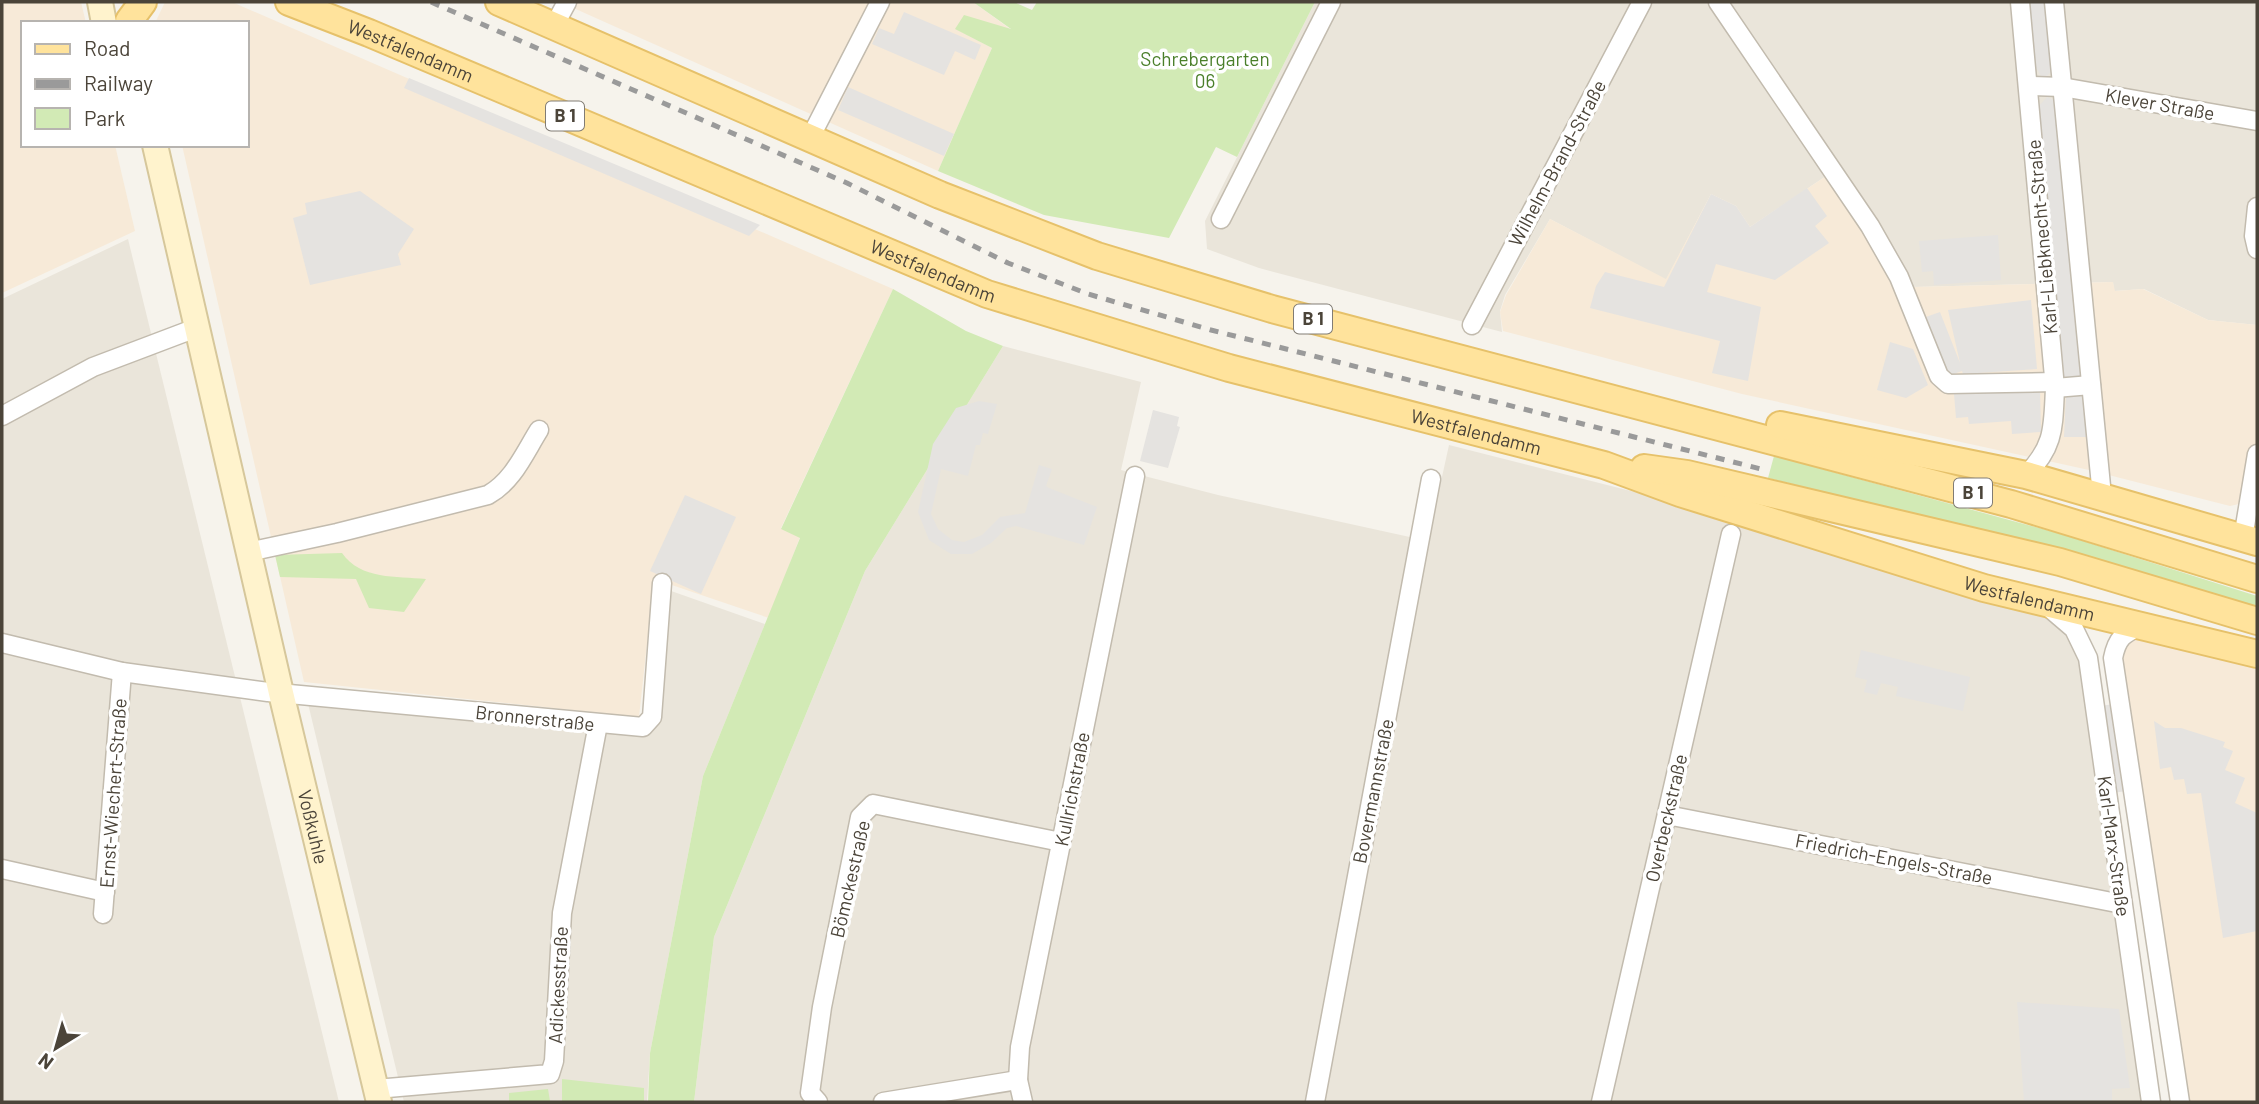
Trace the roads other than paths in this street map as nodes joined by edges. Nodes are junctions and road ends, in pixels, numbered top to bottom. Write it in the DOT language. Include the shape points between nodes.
graph roads {
  1 [pos="100,2"];
  2 [pos="289,2"];
  3 [pos="499,2"];
  4 [pos="567,2"];
  5 [pos="880,2"];
  6 [pos="1331,2"];
  7 [pos="1642,2"];
  8 [pos="1718,2"];
  9 [pos="2020,2"];
  10 [pos="2054,2"];
  11 [pos="127,14"];
  12 [pos="554,26"];
  13 [pos="2028,86"];
  14 [pos="2062,87"];
  15 [pos="2257,121"];
  16 [pos="810,138"];
  17 [pos="142,147"];
  18 [pos="156,147"];
  19 [pos="2257,207"];
  20 [pos="1221,219"];
  21 [pos="172,228"];
  22 [pos="2257,249"];
  23 [pos="1472,325"];
  24 [pos="197,328"];
  25 [pos="2055,385"];
  26 [pos="2091,385"];
  27 [pos="2,416"];
  28 [pos="1686,417"];
  29 [pos="539,430"];
  30 [pos="2257,454"];
  31 [pos="1604,465"];
  32 [pos="2026,475"];
  33 [pos="1135,476"];
  34 [pos="1431,480"];
  35 [pos="2102,496"];
  36 [pos="1731,534"];
  37 [pos="2250,540"];
  38 [pos="248,552"];
  39 [pos="2257,579"];
  40 [pos="662,583"];
  41 [pos="2046,605"];
  42 [pos="2257,621"];
  43 [pos="2140,626"];
  44 [pos="2,643"];
  45 [pos="2257,654"];
  46 [pos="122,672"];
  47 [pos="281,693"];
  48 [pos="598,724"];
  49 [pos="1667,815"];
  50 [pos="1061,842"];
  51 [pos="2,869"];
  52 [pos="106,892"];
  53 [pos="2122,904"];
  54 [pos="103,914"];
  55 [pos="1018,1080"];
  56 [pos="378,1096"];
  57 [pos="818,1102"];
  58 [pos="883,1102"];
  59 [pos="1023,1102"];
  60 [pos="1315,1102"];
  61 [pos="1601,1102"];
  62 [pos="2151,1102"];
  63 [pos="2180,1102"];
  1 -- 11 [label="street"];
  2 -- 31 [label="main road, Westfalendamm / B 1" via="987,294 1229,368"];
  3 -- 12 [label="main road, B 1"];
  4 -- 12 [label="street"];
  5 -- 16 [label="street"];
  6 -- 20 [label="street"];
  7 -- 23 [label="street, Wilhelm-Brand-Straße"];
  8 -- 25 [label="street" via="1899,277 1939,376 1948,384"];
  9 -- 13 [label="street, Karl-Liebknecht-Straße"];
  10 -- 14 [label="street, Karl-Liebknecht-Straße"];
  12 -- 16 [label="main road, B 1"];
  13 -- 14 [label="street"];
  13 -- 25 [label="street, Karl-Liebknecht-Straße"];
  14 -- 15 [label="street, Klever Straße"];
  14 -- 26 [label="street, Karl-Liebknecht-Straße"];
  16 -- 28 [label="main road, B 1" via="940,195 1110,260 1272,309"];
  17 -- 21 [label="street, Voßkuhle"];
  18 -- 21 [label="street, Voßkuhle"];
  19 -- 22 [label="street" via="2253,236"];
  21 -- 24 [label="street, Voßkuhle"];
  24 -- 27 [label="street" via="93,367"];
  24 -- 38 [label="street, Voßkuhle"];
  25 -- 26 [label="street"];
  25 -- 32 [label="street, Karl-Liebknecht-Straße" via="2051,442"];
  26 -- 35 [label="street, Karl-Liebknecht-Straße"];
  28 -- 32 [label="main road" via="1725,413"];
  28 -- 39 [label="main road, B 1" via="2011,504"];
  29 -- 38 [label="street" via="516,470 488,495"];
  30 -- 37 [label="street"];
  31 -- 41 [label="main road, Westfalendamm" via="1680,493"];
  31 -- 42 [label="main road, Westfalendamm" via="1687,474 1904,524 2060,562"];
  32 -- 35 [label="main road"];
  33 -- 50 [label="street, Kullrichstraße"];
  34 -- 60 [label="street, Bovermannstraße"];
  35 -- 37 [label="main road"];
  36 -- 49 [label="street, Overbeckstraße"];
  38 -- 47 [label="street, Voßkuhle"];
  40 -- 48 [label="street, Bronnerstraße" via="652,717 643,727"];
  41 -- 43 [label="main road, Westfalendamm"];
  41 -- 53 [label="street, Karl-Marx-Straße" via="2074,629 2088,658"];
  43 -- 45 [label="main road, Westfalendamm"];
  43 -- 63 [label="street, Karl-Marx-Straße" via="2122,634 2113,658"];
  44 -- 46 [label="street, Bronnerstraße"];
  46 -- 47 [label="street, Bronnerstraße"];
  46 -- 52 [label="street, Ernst-Wiechert-Straße"];
  47 -- 48 [label="street, Bronnerstraße"];
  47 -- 56 [label="street, Voßkuhle"];
  48 -- 56 [label="street, Adickesstraße" via="562,913 550,1074"];
  49 -- 53 [label="street, Friedrich-Engels-Straße"];
  49 -- 61 [label="street, Overbeckstraße"];
  50 -- 55 [label="street, Kullrichstraße" via="1020,1047"];
  50 -- 57 [label="street, Bömckestraße" via="873,804 860,817 822,1007 810,1093"];
  51 -- 52 [label="street"];
  52 -- 54 [label="street, Ernst-Wiechert-Straße"];
  53 -- 62 [label="street, Karl-Marx-Straße"];
  55 -- 58 [label="street"];
  55 -- 59 [label="street, Kullrichstraße"];
}
